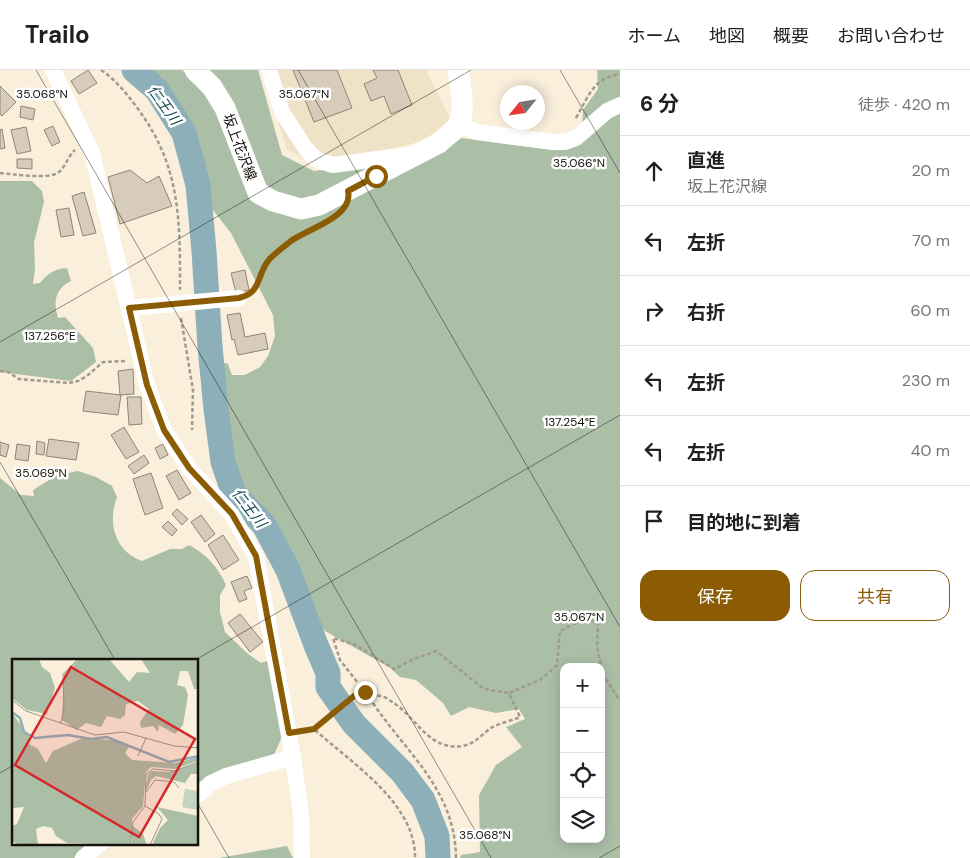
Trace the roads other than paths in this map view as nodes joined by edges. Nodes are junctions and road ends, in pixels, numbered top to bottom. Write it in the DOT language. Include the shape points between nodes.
graph roads {
  1 [pos="53,70"];
  2 [pos="195,70"];
  3 [pos="269,70"];
  4 [pos="458,70"];
  5 [pos="620,104"];
  6 [pos="459,125"];
  7 [pos="419,154"];
  8 [pos="232,299"];
  9 [pos="129,308"];
  10 [pos="294,757"];
  11 [pos="199,794"];
  12 [pos="98,846"];
  13 [pos="83,858"];
  14 [pos="302,858"];
  1 -- 9 [label="street" via="92,153"];
  2 -- 7 [label="main road, 坂上花沢線" via="212,87 225,108 258,193 272,201 301,209 319,205"];
  3 -- 7 [label="street" via="282,112 306,150 317,160 333,165"];
  4 -- 6 [label="main road" via="462,100"];
  5 -- 6 [label="street" via="576,138 565,142 477,132"];
  6 -- 7 [label="main road, 坂上花沢線" via="439,143"];
  8 -- 9 [label="street"];
  9 -- 10 [label="street" via="147,385 164,430 189,468 232,514 256,556"];
  10 -- 11 [label="street" via="226,776 211,783"];
  10 -- 14 [label="street"];
  12 -- 13 [label="street"];
}
